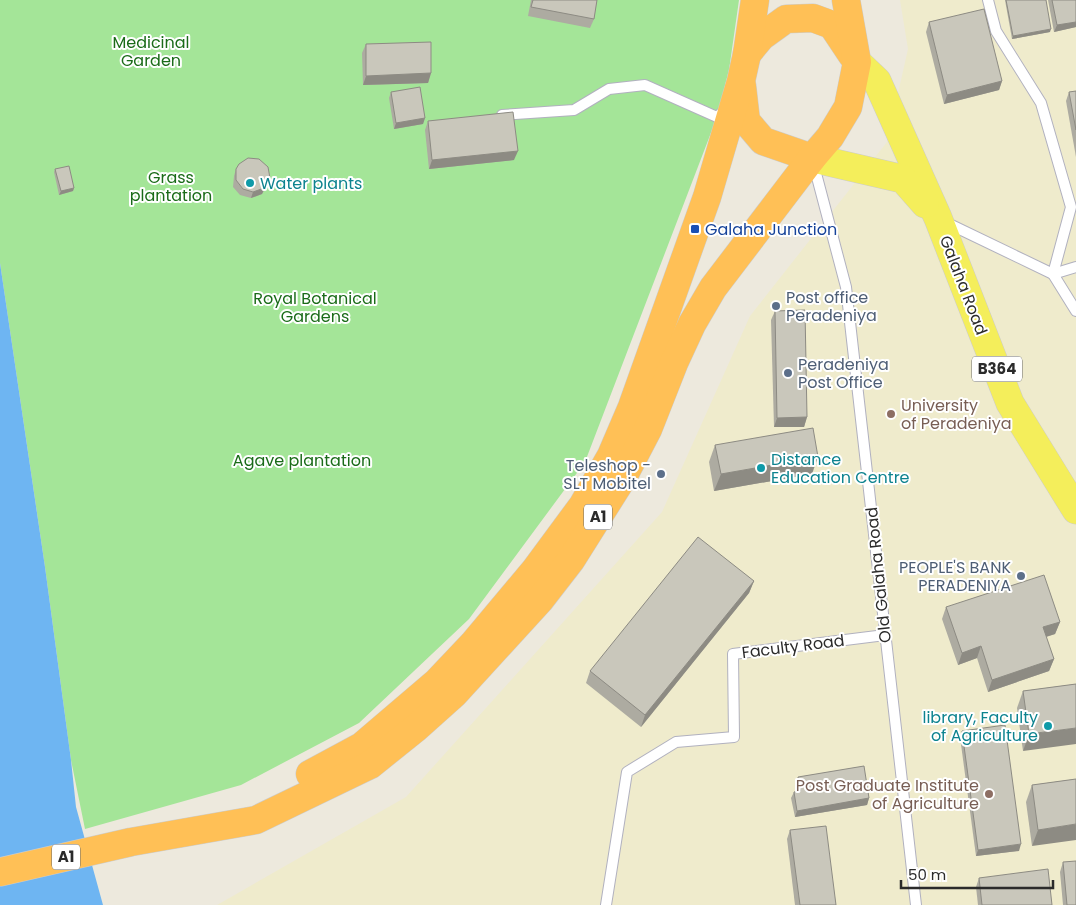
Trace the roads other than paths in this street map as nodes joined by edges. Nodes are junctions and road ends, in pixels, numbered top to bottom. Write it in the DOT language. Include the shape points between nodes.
graph roads {
  1 [pos="756,0"];
  2 [pos="846,0"];
  3 [pos="988,0"];
  4 [pos="747,54"];
  5 [pos="856,62"];
  6 [pos="738,90"];
  7 [pos="495,116"];
  8 [pos="812,158"];
  9 [pos="938,218"];
  10 [pos="1076,267"];
  11 [pos="1053,274"];
  12 [pos="1076,311"];
  13 [pos="1076,510"];
  14 [pos="885,635"];
  15 [pos="131,842"];
  16 [pos="0,872"];
  17 [pos="606,905"];
  18 [pos="916,905"];
  1 -- 4 [label="highway, A1"];
  2 -- 5 [label="highway, A1"];
  3 -- 11 [label="lane" via="996,31 1041,104 1071,207"];
  4 -- 5 [label="highway" via="761,37 786,19 813,18 832,25"];
  4 -- 6 [label="highway, A1"];
  5 -- 8 [label="highway, A1" via="848,107 830,137"];
  5 -- 9 [label="main road, Galaha Road / B364" via="877,80"];
  6 -- 7 [label="lane" via="717,117 645,85 609,89 574,110"];
  6 -- 8 [label="highway" via="746,121 763,141"];
  6 -- 15 [label="highway, A1" via="706,197 632,407 611,456 584,505 535,570 437,682 362,746 248,804"];
  8 -- 9 [label="main road, Galaha Road / B364" via="903,178"];
  8 -- 14 [label="lane, Old Galaha Road" via="846,287"];
  8 -- 15 [label="highway, A1" via="713,288 692,324 648,428 622,479 571,560 523,620 454,694 370,765 256,820"];
  9 -- 11 [label="lane"];
  9 -- 13 [label="main road, Galaha Road / B364" via="1010,403"];
  10 -- 11 [label="lane"];
  11 -- 12 [label="lane"];
  14 -- 17 [label="lane, Faculty Road" via="733,654 734,737 676,742 627,772"];
  14 -- 18 [label="lane, Old Galaha Road"];
  15 -- 16 [label="highway, A1"];
}
